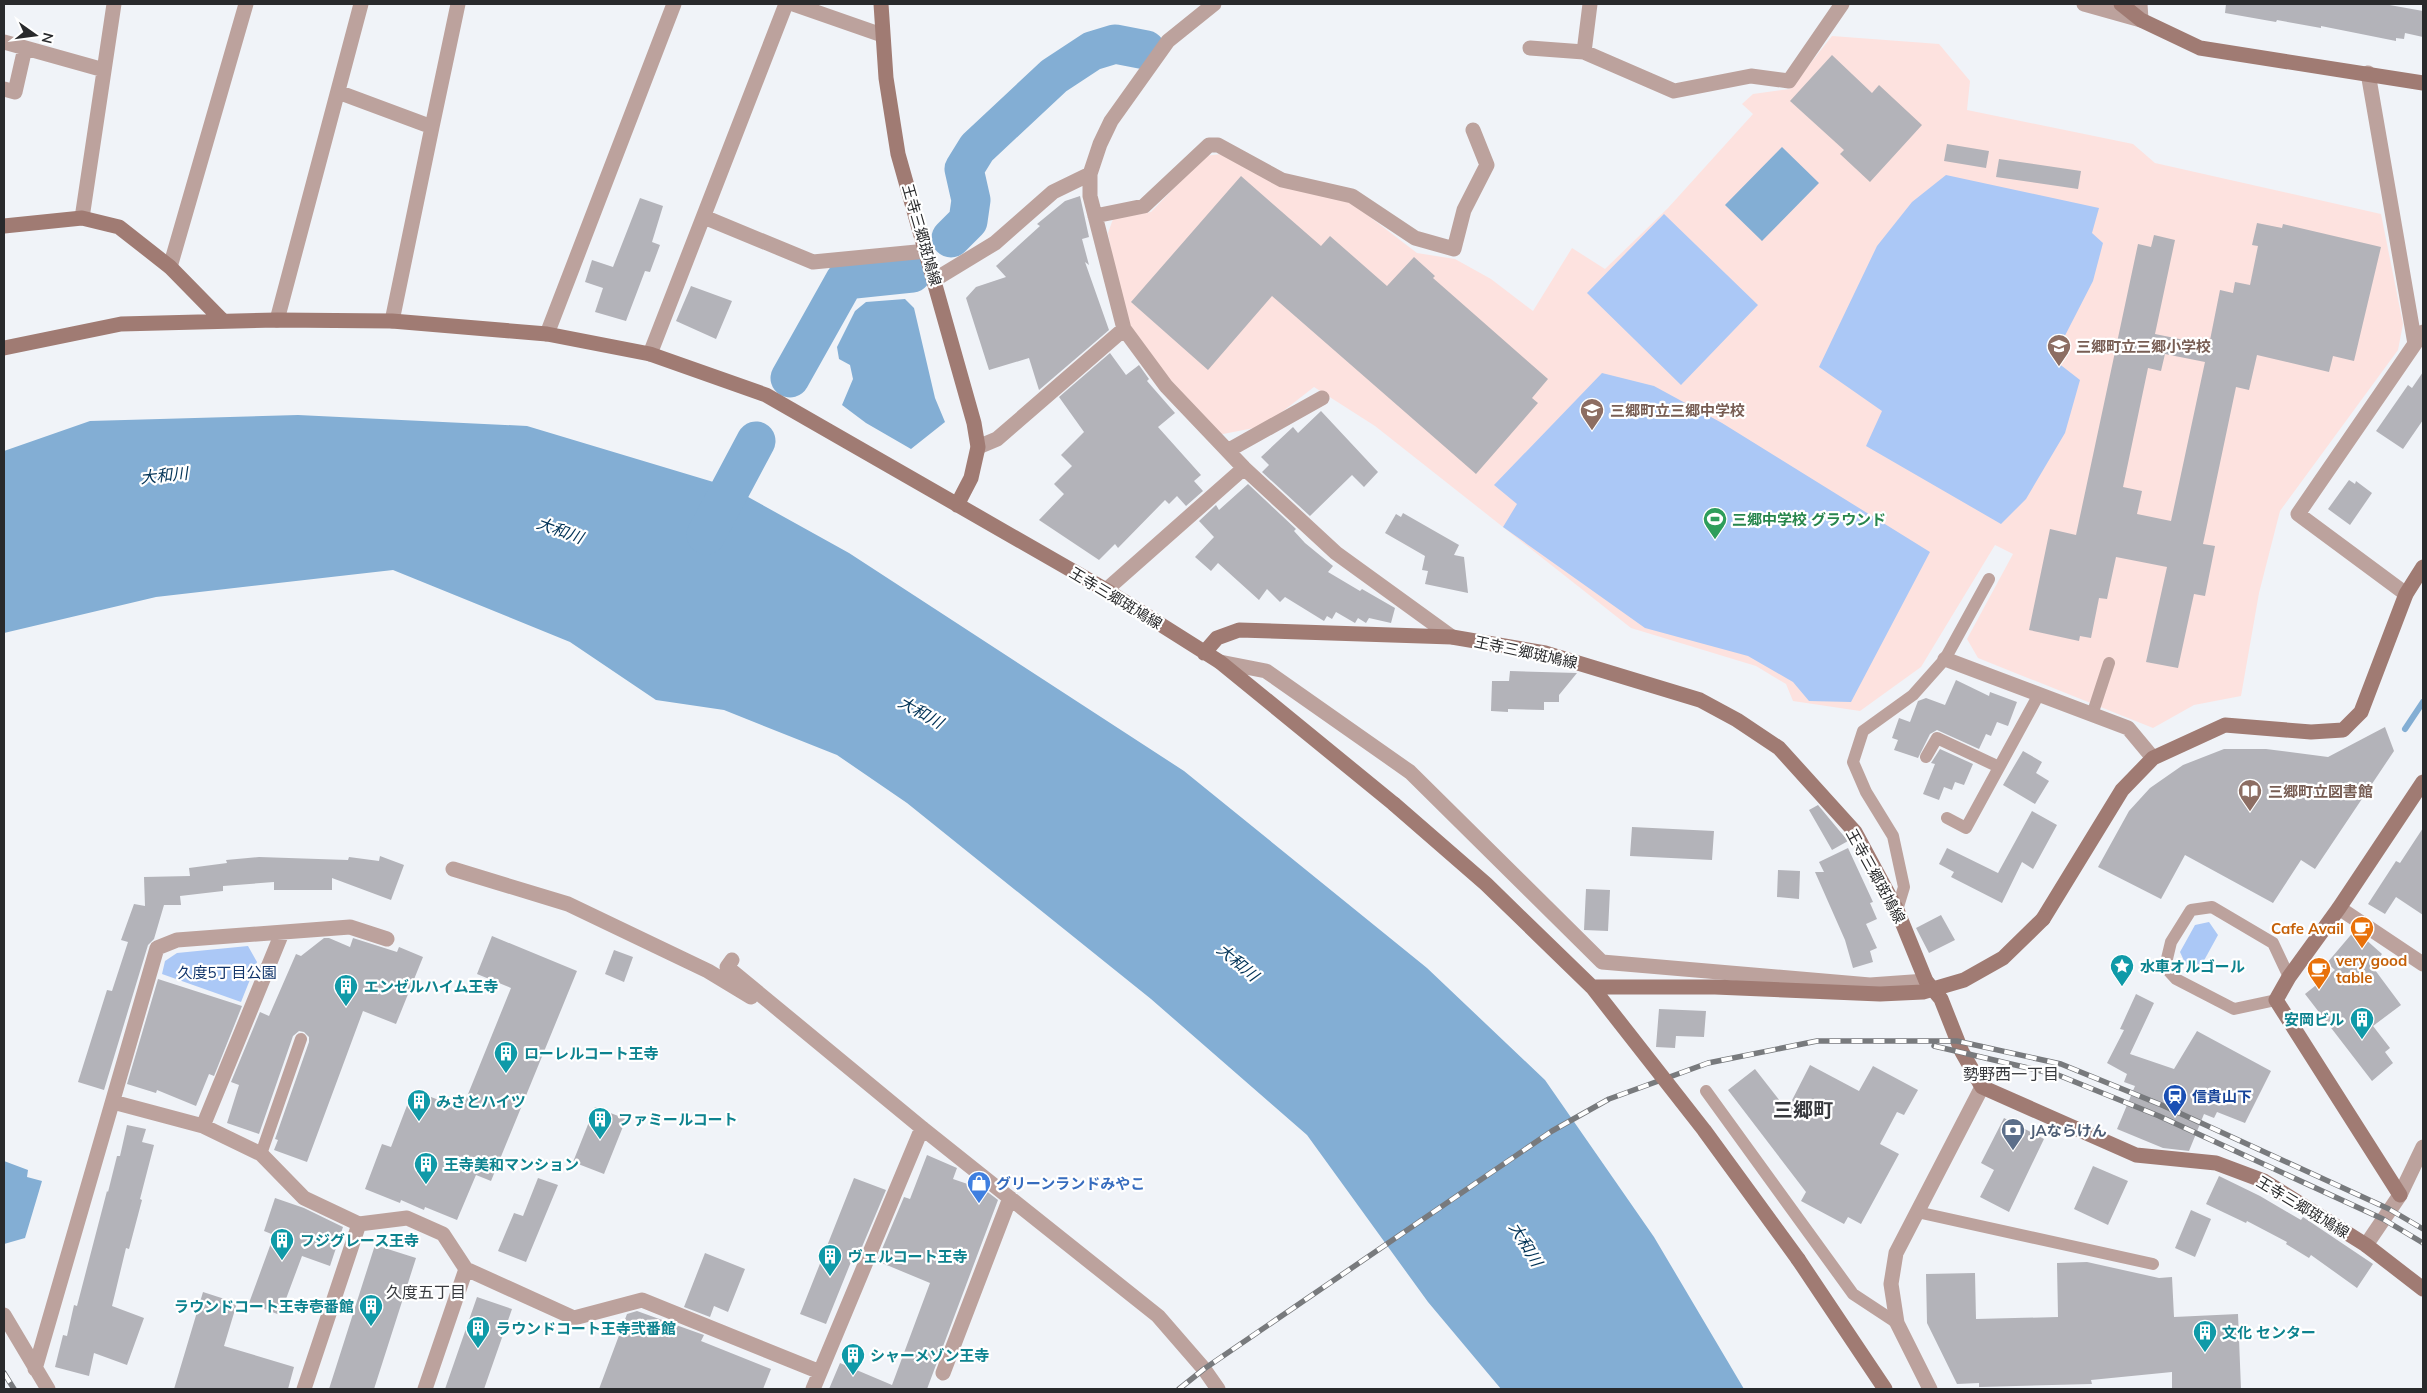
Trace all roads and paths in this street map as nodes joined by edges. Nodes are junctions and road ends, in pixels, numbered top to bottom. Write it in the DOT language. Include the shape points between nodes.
graph roads {
  1 [pos="114,4"];
  2 [pos="246,4"];
  3 [pos="361,4"];
  4 [pos="458,4"];
  5 [pos="674,4"];
  6 [pos="786,4"];
  7 [pos="794,4"];
  8 [pos="881,4"];
  9 [pos="1214,4"];
  10 [pos="1590,4"];
  11 [pos="1842,4"];
  12 [pos="2084,4"];
  13 [pos="2121,4"];
  14 [pos="2140,4"];
  15 [pos="2141,20"];
  16 [pos="882,35"];
  17 [pos="4,42"];
  18 [pos="25,48"];
  19 [pos="1530,48"];
  20 [pos="1584,52"];
  21 [pos="104,70"];
  22 [pos="2368,73"];
  23 [pos="2423,83"];
  24 [pos="4,89"];
  25 [pos="338,92"];
  26 [pos="432,126"];
  27 [pos="1473,130"];
  28 [pos="1090,174"];
  29 [pos="1095,216"];
  30 [pos="704,217"];
  31 [pos="82,218"];
  32 [pos="4,226"];
  33 [pos="927,251"];
  34 [pos="170,267"];
  35 [pos="934,280"];
  36 [pos="222,320"];
  37 [pos="277,320"];
  38 [pos="392,321"];
  39 [pos="1124,330"];
  40 [pos="547,334"];
  41 [pos="2419,338"];
  42 [pos="4,348"];
  43 [pos="650,354"];
  44 [pos="1322,398"];
  45 [pos="978,447"];
  46 [pos="1229,450"];
  47 [pos="1244,468"];
  48 [pos="957,505"];
  49 [pos="2423,567"];
  50 [pos="1989,579"];
  51 [pos="1106,590"];
  52 [pos="2406,594"];
  53 [pos="1452,637"];
  54 [pos="1204,653"];
  55 [pos="1945,659"];
  56 [pos="1220,662"];
  57 [pos="2109,663"];
  58 [pos="2039,694"];
  59 [pos="2092,715"];
  60 [pos="1926,757"];
  61 [pos="2153,758"];
  62 [pos="1999,767"];
  63 [pos="2423,782"];
  64 [pos="1947,818"];
  65 [pos="453,869"];
  66 [pos="2339,908"];
  67 [pos="1897,910"];
  68 [pos="282,933"];
  69 [pos="387,939"];
  70 [pos="732,960"];
  71 [pos="2423,964"];
  72 [pos="2289,977"];
  73 [pos="1926,981"];
  74 [pos="1592,987"];
  75 [pos="2276,1000"];
  76 [pos="797,1025"];
  77 [pos="301,1039"];
  78 [pos="1982,1087"];
  79 [pos="1706,1091"];
  80 [pos="114,1102"];
  81 [pos="203,1126"];
  82 [pos="922,1128"];
  83 [pos="2423,1147"];
  84 [pos="261,1154"];
  85 [pos="2400,1194"];
  86 [pos="1010,1198"];
  87 [pos="1917,1212"];
  88 [pos="359,1224"];
  89 [pos="2366,1245"];
  90 [pos="2153,1264"];
  91 [pos="466,1269"];
  92 [pos="2423,1289"];
  93 [pos="4,1316"];
  94 [pos="1897,1323"];
  95 [pos="35,1369"];
  96 [pos="820,1372"];
  97 [pos="943,1373"];
  98 [pos="48,1389"];
  99 [pos="304,1389"];
  100 [pos="426,1389"];
  101 [pos="813,1389"];
  102 [pos="1218,1389"];
  103 [pos="1885,1389"];
  104 [pos="1930,1389"];
  1 -- 21 [label="street"];
  2 -- 34 [label="street"];
  3 -- 25 [label="street"];
  4 -- 26 [label="street"];
  5 -- 40 [label="street"];
  6 -- 30 [label="street"];
  7 -- 16 [label="street"];
  8 -- 16 [label="street, 王寺三郷斑鳩線"];
  9 -- 28 [label="street" via="1168,41 1111,121"];
  10 -- 20 [label="street"];
  11 -- 20 [label="street" via="1789,80 1751,76 1674,91"];
  12 -- 15 [label="street"];
  13 -- 15 [label="street"];
  14 -- 15 [label="street"];
  15 -- 22 [label="street" via="2200,48"];
  16 -- 33 [label="street, 王寺三郷斑鳩線" via="898,154"];
  17 -- 18 [label="street"];
  18 -- 21 [label="street"];
  18 -- 24 [label="street" via="15,92"];
  19 -- 20 [label="street"];
  21 -- 31 [label="street"];
  22 -- 23 [label="street"];
  22 -- 41 [label="street"];
  25 -- 26 [label="street"];
  25 -- 37 [label="street"];
  26 -- 38 [label="street"];
  27 -- 29 [label="street" via="1487,165 1464,210 1454,249 1415,238 1352,196 1282,180 1218,145 1209,145 1144,206"];
  28 -- 29 [label="street" via="1090,196"];
  28 -- 35 [label="street" via="1053,192 995,243"];
  29 -- 39 [label="street"];
  30 -- 33 [label="street" via="813,262"];
  30 -- 43 [label="street"];
  31 -- 32 [label="street"];
  31 -- 34 [label="street" via="119,227"];
  33 -- 35 [label="street, 王寺三郷斑鳩線"];
  34 -- 36 [label="street"];
  35 -- 45 [label="street, 王寺三郷斑鳩線"];
  36 -- 37 [label="street"];
  36 -- 42 [label="street" via="121,324"];
  37 -- 38 [label="street"];
  38 -- 40 [label="street"];
  39 -- 45 [label="street" via="997,439"];
  39 -- 46 [label="street" via="1166,386"];
  40 -- 43 [label="street"];
  41 -- 52 [label="street" via="2298,514"];
  43 -- 48 [label="street" via="766,395"];
  44 -- 46 [label="street"];
  45 -- 48 [label="street, 王寺三郷斑鳩線" via="971,478"];
  46 -- 47 [label="street"];
  47 -- 51 [label="street"];
  47 -- 53 [label="street" via="1336,553"];
  48 -- 51 [label="street, 王寺三郷斑鳩線"];
  49 -- 52 [label="street"];
  50 -- 55 [label="lane"];
  51 -- 54 [label="street, 王寺三郷斑鳩線"];
  52 -- 61 [label="street" via="2361,712 2343,730 2310,732 2225,725"];
  53 -- 54 [label="street, 王寺三郷斑鳩線" via="1239,630 1217,638"];
  53 -- 67 [label="street, 王寺三郷斑鳩線" via="1554,656 1700,700 1737,720 1779,748 1855,832"];
  54 -- 56 [label="street"];
  55 -- 58 [label="street"];
  55 -- 67 [label="lane" via="1913,695 1863,731 1853,762 1866,792 1893,836 1904,887"];
  56 -- 73 [label="street" via="1266,671 1410,772 1602,962 1870,985"];
  56 -- 74 [label="street, bridge" via="1486,884"];
  57 -- 59 [label="lane"];
  58 -- 59 [label="street"];
  58 -- 62 [label="lane"];
  59 -- 61 [label="street" via="2128,728"];
  60 -- 62 [label="lane" via="1937,738"];
  61 -- 74 [label="street, bridge" via="2122,790 2043,919 2003,958 1964,980 1923,992 1880,994 1715,987"];
  62 -- 64 [label="lane" via="1966,828"];
  63 -- 66 [label="street"];
  65 -- 76 [label="street" via="568,904 708,971"];
  66 -- 71 [label="street"];
  66 -- 72 [label="street"];
  67 -- 73 [label="street, 王寺三郷斑鳩線"];
  68 -- 69 [label="street" via="350,927"];
  68 -- 80 [label="street" via="177,940 157,948"];
  68 -- 81 [label="street"];
  70 -- 76 [label="street" via="727,968"];
  72 -- 75 [label="street"];
  72 -- 75 [label="lane" via="2273,943 2212,907 2191,910 2171,942 2165,967 2176,979 2234,1008"];
  73 -- 78 [label="street, 王寺三郷斑鳩線" via="1941,999 1962,1052"];
  74 -- 103 [label="street, bridge" via="1704,1130 1798,1259"];
  75 -- 85 [label="street"];
  76 -- 82 [label="street"];
  77 -- 84 [label="lane"];
  78 -- 87 [label="street"];
  78 -- 89 [label="street, 王寺三郷斑鳩線" via="2136,1155 2216,1163 2264,1181"];
  79 -- 94 [label="lane" via="1853,1294"];
  80 -- 81 [label="street"];
  80 -- 95 [label="street"];
  81 -- 84 [label="street"];
  82 -- 86 [label="street"];
  82 -- 96 [label="street"];
  83 -- 85 [label="street"];
  84 -- 88 [label="street" via="304,1198"];
  85 -- 89 [label="street"];
  86 -- 97 [label="street"];
  86 -- 102 [label="street" via="1158,1316"];
  87 -- 90 [label="lane"];
  87 -- 94 [label="street" via="1896,1253 1891,1284"];
  88 -- 91 [label="street" via="407,1218 443,1234"];
  88 -- 99 [label="street"];
  89 -- 92 [label="street, 王寺三郷斑鳩線"];
  91 -- 96 [label="street" via="574,1318 642,1300"];
  91 -- 100 [label="street"];
  93 -- 95 [label="street"];
  94 -- 104 [label="street"];
  95 -- 98 [label="street"];
  96 -- 101 [label="street"];
}
